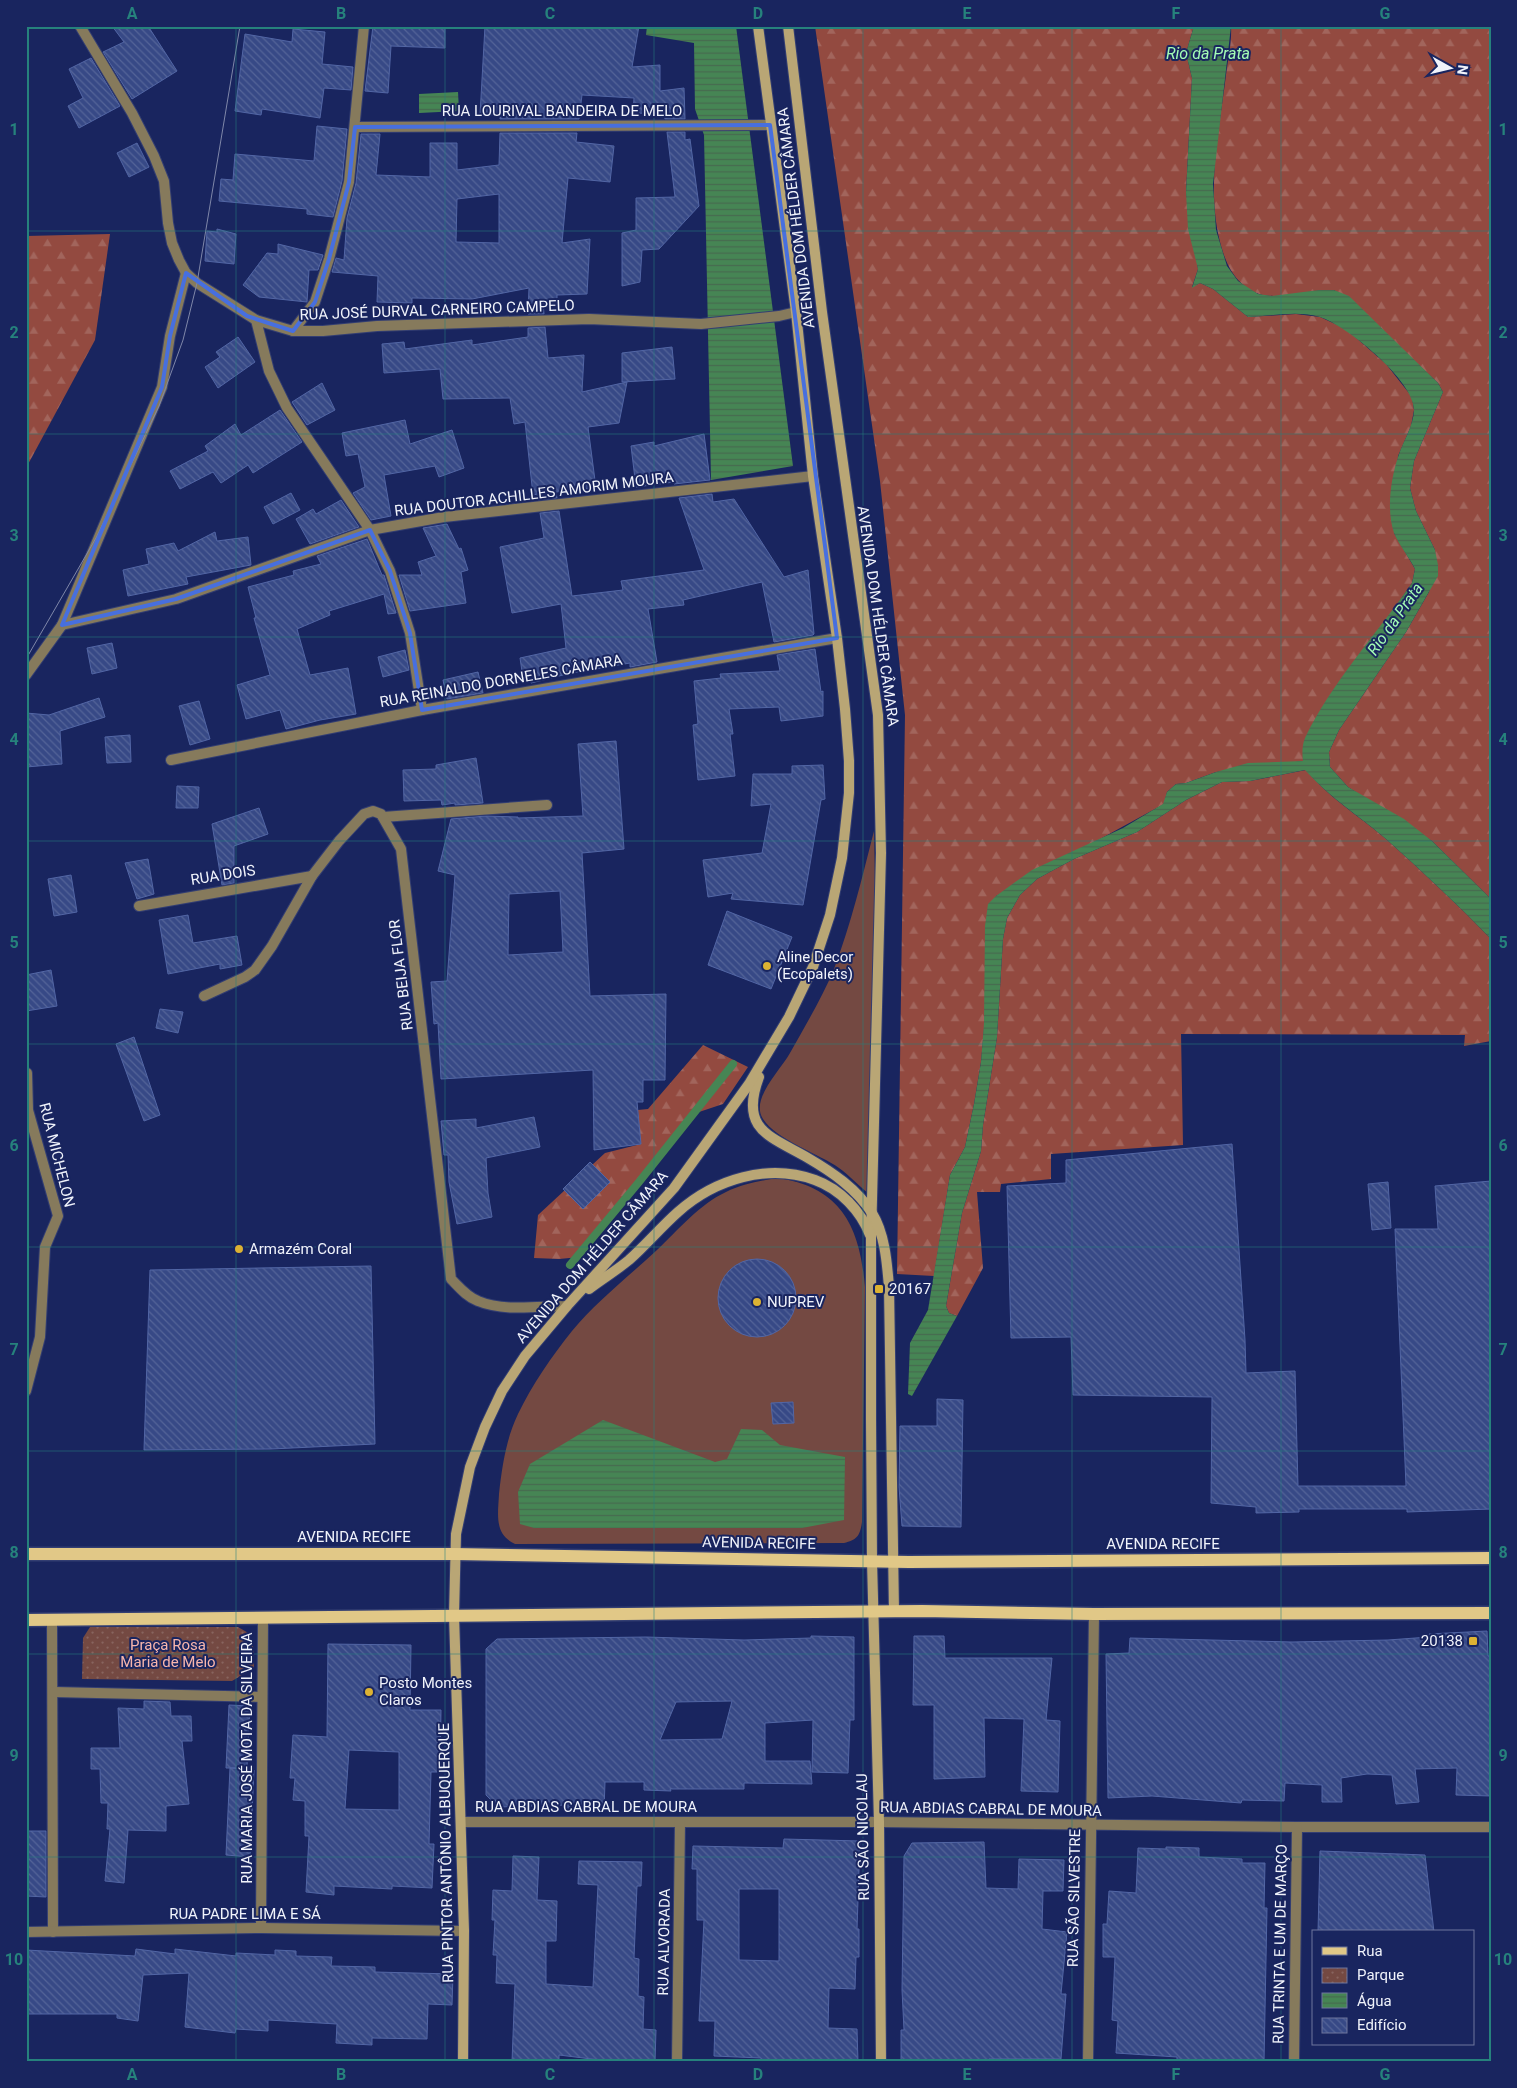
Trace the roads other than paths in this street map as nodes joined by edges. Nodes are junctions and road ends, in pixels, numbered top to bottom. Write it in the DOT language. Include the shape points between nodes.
graph roads {
  1 [pos="80,26"];
  2 [pos="364,26"];
  3 [pos="758,26"];
  4 [pos="788,26"];
  5 [pos="770,125"];
  6 [pos="355,127"];
  7 [pos="186,273"];
  8 [pos="796,312"];
  9 [pos="256,320"];
  10 [pos="293,331"];
  11 [pos="813,476"];
  12 [pos="370,530"];
  13 [pos="62,625"];
  14 [pos="837,638"];
  15 [pos="26,675"];
  16 [pos="422,710"];
  17 [pos="171,760"];
  18 [pos="547,804"];
  19 [pos="382,817"];
  20 [pos="312,876"];
  21 [pos="139,906"];
  22 [pos="204,996"];
  23 [pos="768,1053"];
  24 [pos="27,1073"];
  25 [pos="872,1213"];
  26 [pos="871,1238"];
  27 [pos="567,1306"];
  28 [pos="26,1391"];
  29 [pos="26,1554"];
  30 [pos="456,1554"];
  31 [pos="1491,1558"];
  32 [pos="893,1561"];
  33 [pos="872,1562"];
  34 [pos="874,1612"];
  35 [pos="894,1612"];
  36 [pos="1491,1613"];
  37 [pos="1094,1614"];
  38 [pos="454,1615"];
  39 [pos="263,1618"];
  40 [pos="26,1620"];
  41 [pos="52,1620"];
  42 [pos="54,1692"];
  43 [pos="262,1697"];
  44 [pos="462,1822"];
  45 [pos="680,1822"];
  46 [pos="879,1822"];
  47 [pos="1090,1825"];
  48 [pos="1297,1827"];
  49 [pos="1491,1827"];
  50 [pos="261,1928"];
  51 [pos="464,1931"];
  52 [pos="26,1932"];
  53 [pos="53,1932"];
  54 [pos="463,2062"];
  55 [pos="677,2062"];
  56 [pos="881,2062"];
  57 [pos="1088,2062"];
  58 [pos="1294,2062"];
  1 -- 7 [label="street, RUA JOSÉ DURVAL CARNEIRO CAMPELO" via="154,156 164,181 172,243"];
  2 -- 6 [label="street"];
  3 -- 5 [label="main road, AVENIDA DOM HÉLDER CÂMARA"];
  4 -- 25 [label="main road, AVENIDA DOM HÉLDER CÂMARA" via="824,322 878,715 881,853"];
  5 -- 6 [label="street, RUA LOURIVAL BANDEIRA DE MELO"];
  5 -- 8 [label="main road, AVENIDA DOM HÉLDER CÂMARA"];
  6 -- 10 [label="street" via="349,182 329,259 315,302"];
  7 -- 9 [label="street, RUA JOSÉ DURVAL CARNEIRO CAMPELO"];
  7 -- 13 [label="street" via="170,336 162,387"];
  8 -- 10 [label="street, RUA JOSÉ DURVAL CARNEIRO CAMPELO" via="701,324 589,320"];
  8 -- 11 [label="main road, AVENIDA DOM HÉLDER CÂMARA"];
  9 -- 10 [label="street, RUA JOSÉ DURVAL CARNEIRO CAMPELO"];
  9 -- 12 [label="street" via="268,371 287,408"];
  11 -- 12 [label="street, RUA DOUTOR ACHILLES AMORIM MOURA" via="444,517"];
  11 -- 14 [label="main road, AVENIDA DOM HÉLDER CÂMARA"];
  12 -- 13 [label="street, RUA DOUTOR ACHILLES AMORIM MOURA" via="176,599"];
  12 -- 16 [label="street" via="390,571 410,633"];
  13 -- 15 [label="street"];
  14 -- 16 [label="street, RUA REINALDO DORNELES CÂMARA"];
  14 -- 23 [label="main road, AVENIDA DOM HÉLDER CÂMARA" via="849,761 847,821 839,877 813,967 790,1017"];
  16 -- 17 [label="street, RUA REINALDO DORNELES CÂMARA"];
  18 -- 19 [label="street"];
  19 -- 20 [label="street" via="376,811 364,814"];
  19 -- 27 [label="street, RUA BEIJA FLOR" via="402,849 451,1279 477,1301 503,1306"];
  20 -- 21 [label="street, RUA DOIS"];
  20 -- 22 [label="street" via="272,946 254,970"];
  23 -- 25 [label="main road, AVENIDA DOM HÉLDER CÂMARA" via="753,1092 752,1108 756,1122 764,1132 845,1183"];
  23 -- 27 [label="main road, AVENIDA DOM HÉLDER CÂMARA" via="674,1188"];
  24 -- 28 [label="street, RUA MICHELON" via="28,1110 58,1216 46,1247 40,1337"];
  25 -- 26 [label="main road, AVENIDA DOM HÉLDER CÂMARA"];
  25 -- 32 [label="main road, AVENIDA DOM HÉLDER CÂMARA" via="881,1234 889,1287"];
  26 -- 27 [label="main road" via="854,1208 836,1190 823,1183 804,1176 772,1172 751,1175 725,1182 679,1211 628,1260"];
  26 -- 33 [label="main road, AVENIDA DOM HÉLDER CÂMARA"];
  27 -- 30 [label="main road, AVENIDA DOM HÉLDER CÂMARA" via="525,1356 502,1391 485,1427 464,1492 456,1534"];
  29 -- 30 [label="main road, AVENIDA RECIFE"];
  30 -- 33 [label="main road, AVENIDA RECIFE"];
  30 -- 38 [label="main road, RUA PINTOR ANTÔNIO ALBUQUERQUE"];
  31 -- 32 [label="main road, AVENIDA RECIFE"];
  32 -- 33 [label="main road, AVENIDA RECIFE"];
  32 -- 35 [label="main road, AVENIDA DOM HÉLDER CÂMARA"];
  33 -- 34 [label="main road, AVENIDA DOM HÉLDER CÂMARA"];
  34 -- 35 [label="main road"];
  34 -- 38 [label="main road"];
  34 -- 46 [label="main road, RUA SÃO NICOLAU"];
  35 -- 37 [label="main road"];
  36 -- 37 [label="main road"];
  37 -- 47 [label="street, RUA SÃO SILVESTRE"];
  38 -- 39 [label="main road"];
  38 -- 44 [label="main road, RUA PINTOR ANTÔNIO ALBUQUERQUE"];
  39 -- 41 [label="main road"];
  39 -- 43 [label="street, RUA MARIA JOSÉ MOTA DA SILVEIRA"];
  40 -- 41 [label="main road"];
  41 -- 42 [label="street"];
  42 -- 43 [label="street"];
  42 -- 53 [label="street"];
  43 -- 50 [label="street, RUA MARIA JOSÉ MOTA DA SILVEIRA"];
  44 -- 45 [label="street, RUA ABDIAS CABRAL DE MOURA"];
  44 -- 51 [label="main road, RUA PINTOR ANTÔNIO ALBUQUERQUE"];
  45 -- 46 [label="street, RUA ABDIAS CABRAL DE MOURA"];
  45 -- 55 [label="street, RUA ALVORADA"];
  46 -- 47 [label="street, RUA ABDIAS CABRAL DE MOURA"];
  46 -- 56 [label="main road, RUA SÃO NICOLAU"];
  47 -- 48 [label="street, RUA ABDIAS CABRAL DE MOURA"];
  47 -- 57 [label="street, RUA SÃO SILVESTRE"];
  48 -- 49 [label="street, RUA ABDIAS CABRAL DE MOURA"];
  48 -- 58 [label="street, RUA TRINTA E UM DE MARÇO"];
  50 -- 51 [label="street, RUA PADRE LIMA E SÁ"];
  50 -- 53 [label="street, RUA PADRE LIMA E SÁ"];
  51 -- 54 [label="main road, RUA PINTOR ANTÔNIO ALBUQUERQUE"];
  52 -- 53 [label="street, RUA PADRE LIMA E SÁ"];
}
